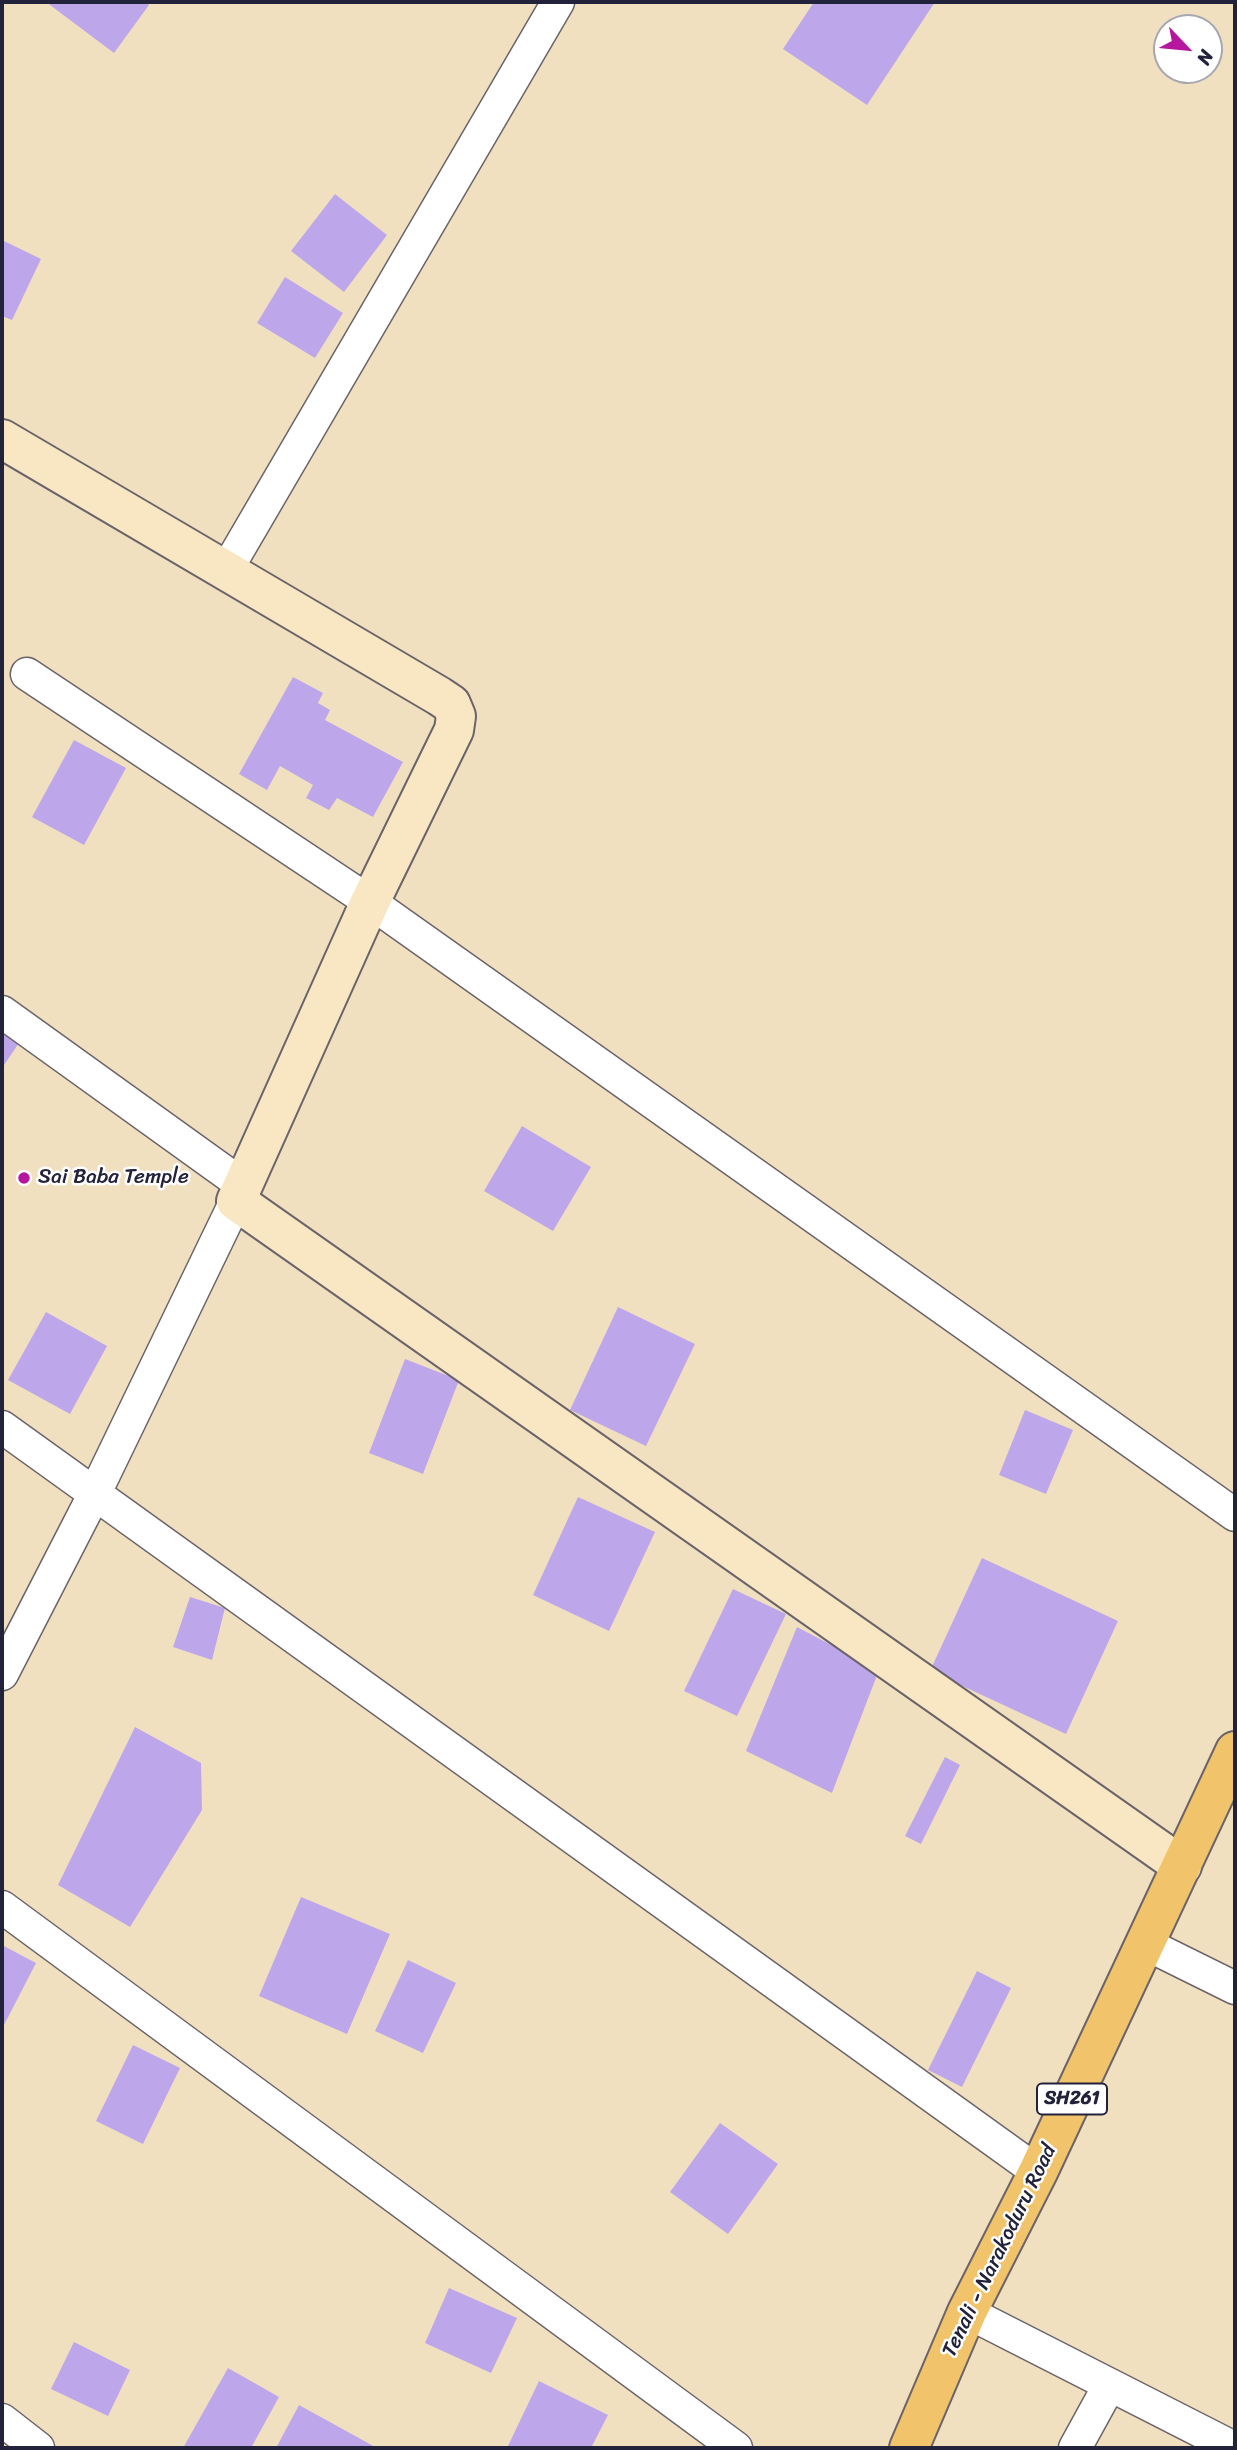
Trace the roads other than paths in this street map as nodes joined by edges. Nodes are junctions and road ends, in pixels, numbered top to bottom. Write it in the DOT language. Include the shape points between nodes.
graph roads {
  1 [pos="558,2"];
  2 [pos="2,439"];
  3 [pos="227,569"];
  4 [pos="27,674"];
  5 [pos="370,902"];
  6 [pos="2,1012"];
  7 [pos="240,1194"];
  8 [pos="2,1427"];
  9 [pos="95,1493"];
  10 [pos="1235,1515"];
  11 [pos="2,1674"];
  12 [pos="1235,1751"];
  13 [pos="1182,1867"];
  14 [pos="2,1907"];
  15 [pos="1144,1943"];
  16 [pos="1235,1988"];
  17 [pos="1038,2172"];
  18 [pos="967,2312"];
  19 [pos="1109,2386"];
  20 [pos="2,2420"];
  21 [pos="38,2448"];
  22 [pos="736,2448"];
  23 [pos="909,2448"];
  24 [pos="1075,2448"];
  25 [pos="1234,2448"];
  1 -- 3 [label="street"];
  2 -- 3 [label="street"];
  3 -- 5 [label="street" via="451,704 456,716 454,730"];
  4 -- 5 [label="street"];
  5 -- 7 [label="street"];
  5 -- 10 [label="street"];
  6 -- 7 [label="street"];
  7 -- 9 [label="street"];
  7 -- 13 [label="street"];
  8 -- 9 [label="street"];
  9 -- 11 [label="street"];
  9 -- 17 [label="street"];
  12 -- 13 [label="main road, Tenali - Narakoduru Road / SH261"];
  13 -- 15 [label="main road, Tenali - Narakoduru Road / SH261"];
  14 -- 22 [label="street"];
  15 -- 16 [label="street"];
  15 -- 17 [label="main road, Tenali - Narakoduru Road / SH261"];
  17 -- 18 [label="main road, Tenali - Narakoduru Road / SH261"];
  18 -- 19 [label="street"];
  18 -- 23 [label="main road, Tenali - Narakoduru Road / SH261"];
  19 -- 24 [label="street"];
  19 -- 25 [label="street"];
  20 -- 21 [label="street"];
}
